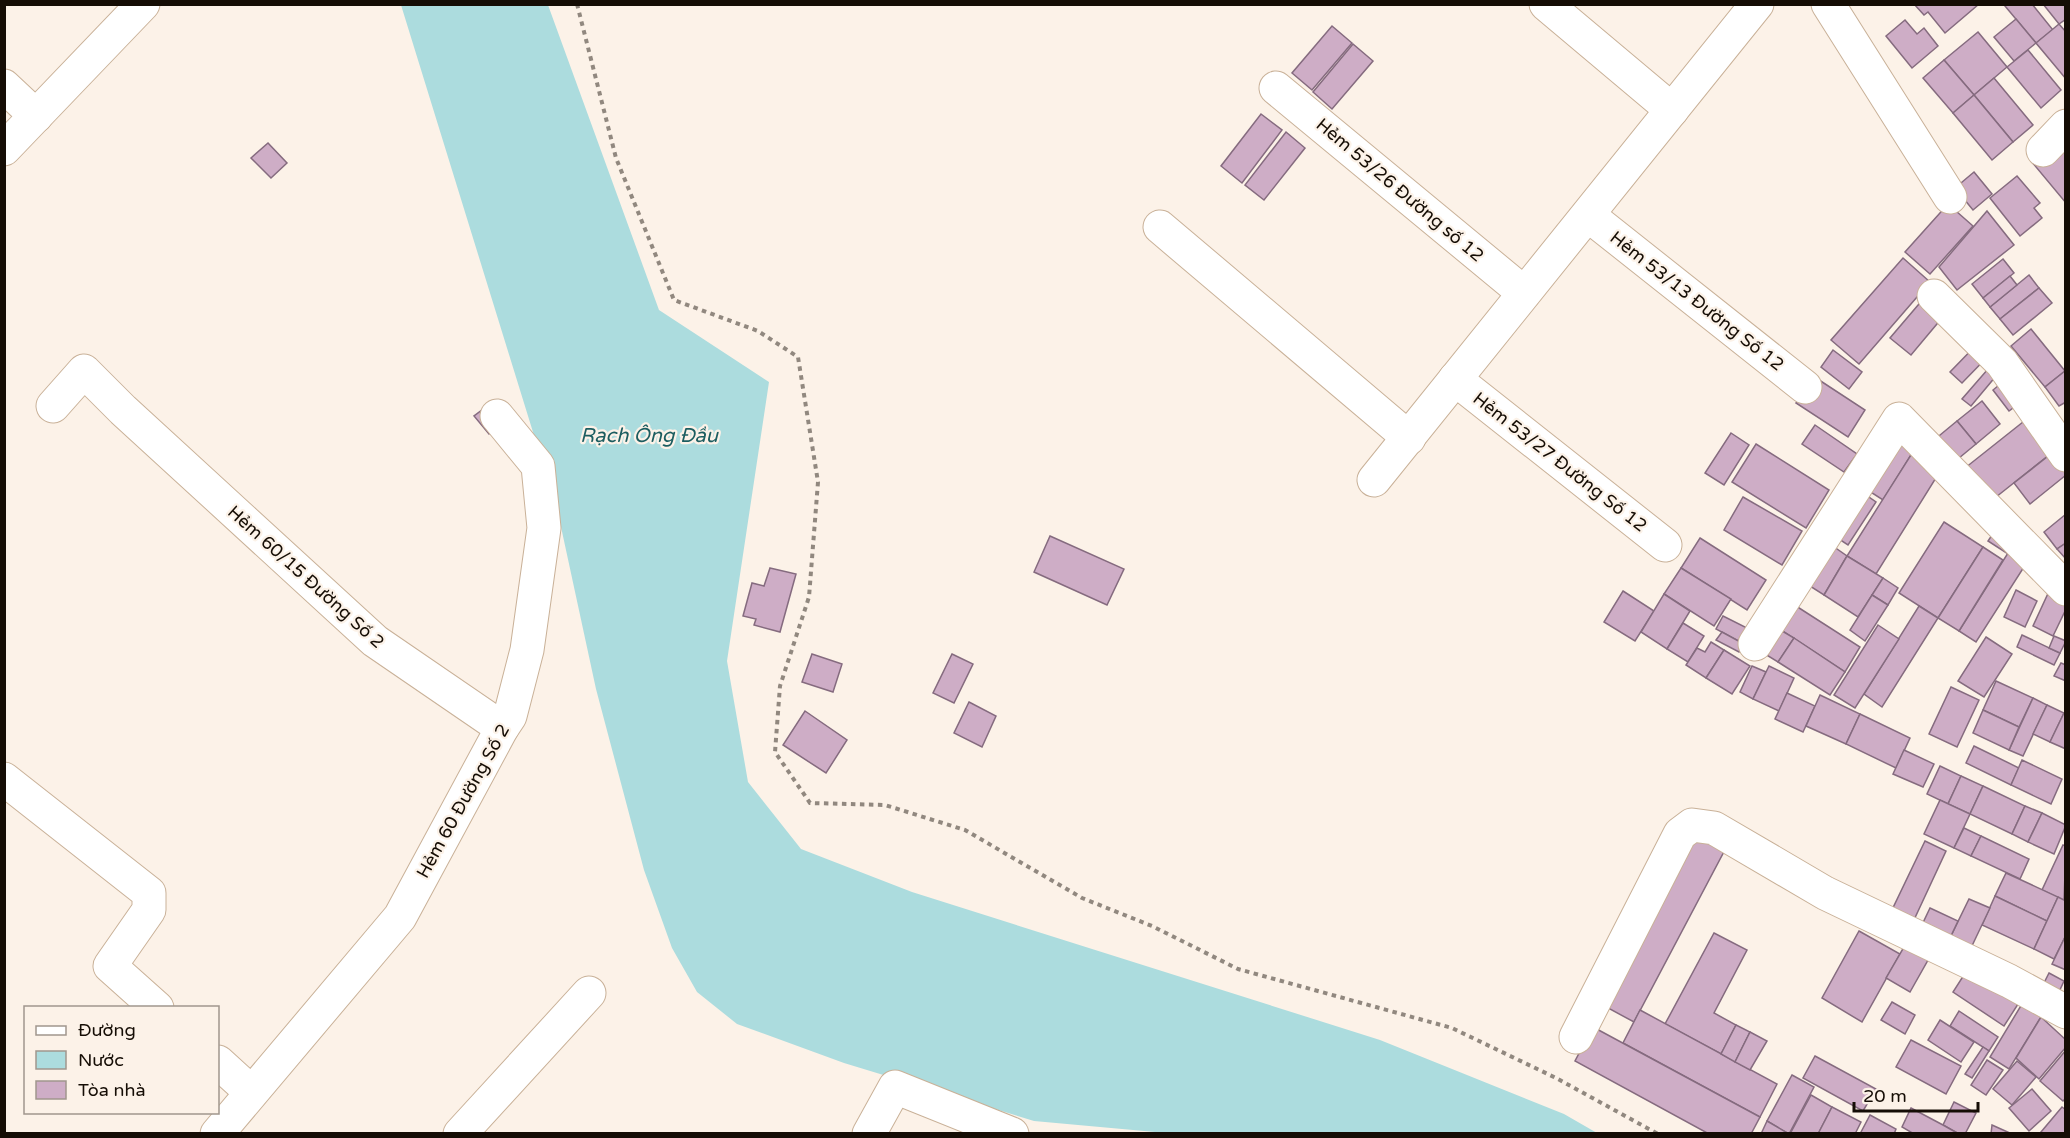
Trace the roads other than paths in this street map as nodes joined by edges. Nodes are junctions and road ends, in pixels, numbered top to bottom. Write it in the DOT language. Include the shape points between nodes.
graph roads {
  1 [pos="143,4"];
  2 [pos="1546,4"];
  3 [pos="1757,4"];
  4 [pos="1828,4"];
  5 [pos="4,86"];
  6 [pos="1276,88"];
  7 [pos="1672,110"];
  8 [pos="36,116"];
  9 [pos="2066,126"];
  10 [pos="4,149"];
  11 [pos="2043,150"];
  12 [pos="1950,197"];
  13 [pos="1588,214"];
  14 [pos="1160,226"];
  15 [pos="1524,293"];
  16 [pos="1934,296"];
  17 [pos="1455,380"];
  18 [pos="1805,387"];
  19 [pos="53,406"];
  20 [pos="497,416"];
  21 [pos="1408,438"];
  22 [pos="2066,455"];
  23 [pos="1374,480"];
  24 [pos="1665,545"];
  25 [pos="2066,589"];
  26 [pos="1755,644"];
  27 [pos="502,728"];
  28 [pos="4,779"];
  29 [pos="589,993"];
  30 [pos="154,1006"];
  31 [pos="2066,1012"];
  32 [pos="1576,1037"];
  33 [pos="219,1063"];
  34 [pos="251,1092"];
  35 [pos="217,1134"];
  36 [pos="460,1134"];
  37 [pos="869,1134"];
  38 [pos="1012,1134"];
  1 -- 8 [label="street"];
  2 -- 7 [label="street"];
  3 -- 7 [label="street"];
  4 -- 12 [label="street"];
  5 -- 8 [label="street"];
  6 -- 15 [label="street, Hẻm 53/26 Đường số 12"];
  7 -- 13 [label="street"];
  8 -- 10 [label="street"];
  9 -- 11 [label="street"];
  13 -- 15 [label="street"];
  13 -- 18 [label="street, Hẻm 53/13 Đường Số 12"];
  14 -- 21 [label="street"];
  15 -- 17 [label="street"];
  16 -- 22 [label="street" via="2002,363"];
  17 -- 21 [label="street"];
  17 -- 24 [label="street, Hẻm 53/27 Đường Số 12"];
  19 -- 27 [label="street, Hẻm 60/15 Đường Số 2" via="84,371 375,642"];
  20 -- 27 [label="street, Hẻm 60 Đường Số 2" via="538,466 544,528 527,650 510,716"];
  21 -- 23 [label="street"];
  25 -- 26 [label="street" via="1899,419"];
  27 -- 34 [label="street, Hẻm 60 Đường Số 2" via="400,917"];
  28 -- 30 [label="street" via="149,892 148,909 110,966"];
  29 -- 36 [label="street"];
  31 -- 32 [label="street" via="1825,893 1714,828 1692,825 1680,834"];
  33 -- 34 [label="street"];
  34 -- 35 [label="street, Hẻm 60 Đường Số 2"];
  37 -- 38 [label="street" via="895,1087"];
}
